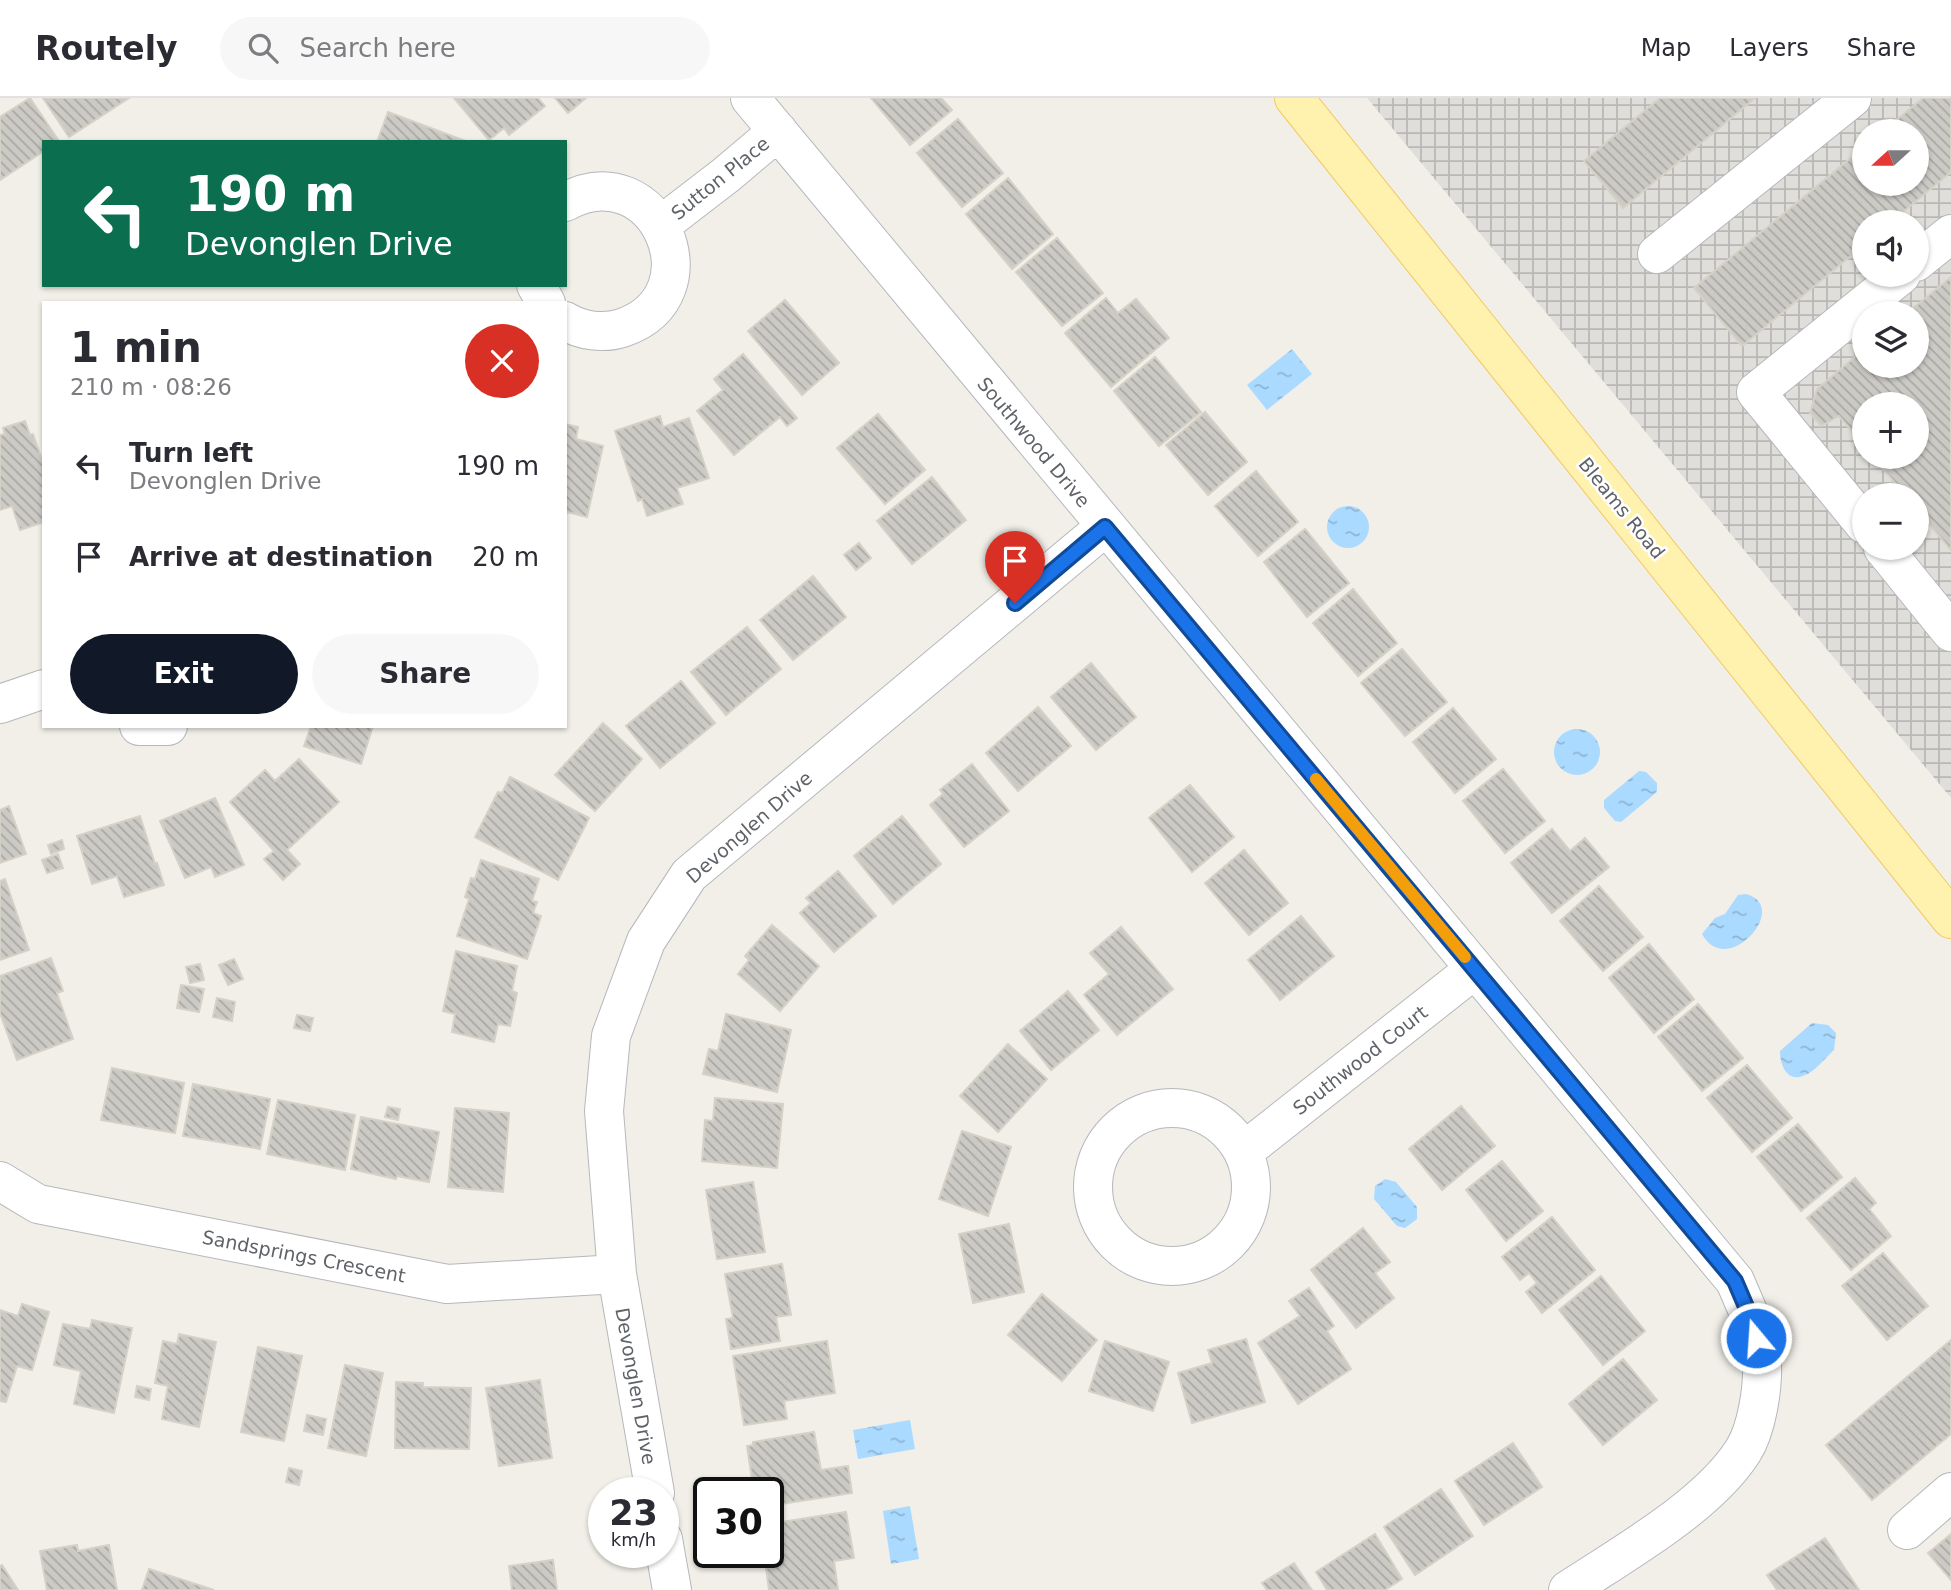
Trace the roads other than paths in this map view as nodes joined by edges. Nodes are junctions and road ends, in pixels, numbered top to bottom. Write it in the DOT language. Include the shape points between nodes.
graph roads {
  1 [pos="750,98"];
  2 [pos="1294,98"];
  3 [pos="1852,98"];
  4 [pos="778,131"];
  5 [pos="567,201"];
  6 [pos="661,225"];
  7 [pos="1951,234"];
  8 [pos="1929,252"];
  9 [pos="1657,254"];
  10 [pos="1886,287"];
  11 [pos="567,322"];
  12 [pos="1852,509"];
  13 [pos="1105,527"];
  14 [pos="1893,560"];
  15 [pos="1951,632"];
  16 [pos="42,690"];
  17 [pos="0,704"];
  18 [pos="1951,919"];
  19 [pos="1475,969"];
  20 [pos="1244,1151"];
  21 [pos="0,1181"];
  22 [pos="617,1274"];
  23 [pos="652,1477"];
  24 [pos="1951,1492"];
  25 [pos="1907,1530"];
  26 [pos="668,1568"];
  27 [pos="672,1590"];
  28 [pos="1568,1590"];
  1 -- 4 [label="street, Southwood Drive"];
  2 -- 18 [label="main road, Bleams Road"];
  3 -- 9 [label="street"];
  4 -- 6 [label="street, Sutton Place"];
  4 -- 13 [label="street, Southwood Drive"];
  5 -- 6 [label="street, Sutton Place" via="602,191 625,195 646,207"];
  6 -- 11 [label="street, Sutton Place" via="670,246 671,269 665,291 652,310 613,331 590,331"];
  7 -- 8 [label="street"];
  10 -- 12 [label="street" via="1756,391"];
  13 -- 19 [label="street, Southwood Drive"];
  13 -- 22 [label="street, Devonglen Drive" via="689,875 646,941 611,1036 604,1111"];
  14 -- 15 [label="street"];
  16 -- 17 [label="street"];
  19 -- 20 [label="street, Southwood Court"];
  19 -- 28 [label="street, Southwood Drive" via="1735,1281 1762,1361 1758,1407 1744,1449 1714,1488"];
  20 -- 20 [label="street" via="1222,1125 1198,1112 1172,1108 1146,1112 1122,1125 1105,1145 1095,1169 1094,1196 1100,1221 1115,1242 1136,1258 1160,1265 1186,1265 1211,1257 1231,1241 1244,1220 1251,1195"];
  21 -- 22 [label="street, Sandsprings Crescent" via="38,1204 447,1284"];
  22 -- 23 [label="street, Devonglen Drive"];
  24 -- 25 [label="street"];
  26 -- 27 [label="street"];
}
